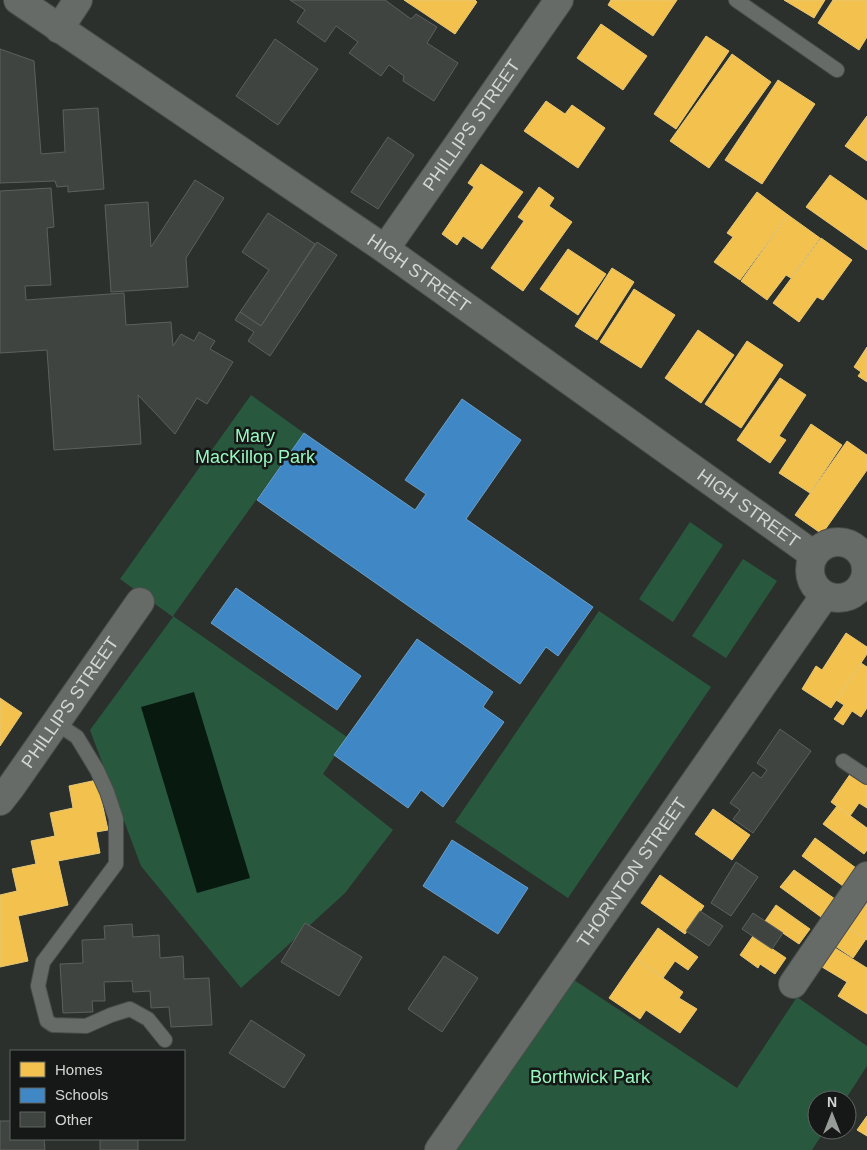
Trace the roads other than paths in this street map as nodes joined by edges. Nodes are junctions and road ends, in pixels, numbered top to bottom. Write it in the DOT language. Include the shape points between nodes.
graph roads {
  1 [pos="18,0"];
  2 [pos="78,0"];
  3 [pos="559,0"];
  4 [pos="736,0"];
  5 [pos="59,29"];
  6 [pos="837,70"];
  7 [pos="385,249"];
  8 [pos="860,538"];
  9 [pos="814,555"];
  10 [pos="864,588"];
  11 [pos="825,595"];
  12 [pos="140,602"];
  13 [pos="56,723"];
  14 [pos="843,761"];
  15 [pos="867,777"];
  16 [pos="0,801"];
  17 [pos="867,876"];
  18 [pos="793,984"];
  19 [pos="165,1040"];
  20 [pos="439,1150"];
  1 -- 5 [label="street, HIGH STREET"];
  2 -- 5 [label="street"];
  3 -- 7 [label="street, PHILLIPS STREET"];
  4 -- 6 [label="lane"];
  5 -- 7 [label="street, HIGH STREET"];
  7 -- 9 [label="street, HIGH STREET"];
  8 -- 9 [label="street" via="828,544"];
  8 -- 10 [label="street" via="860,553 866,569"];
  9 -- 11 [label="street" via="810,563 812,582"];
  10 -- 11 [label="street" via="840,598"];
  11 -- 20 [label="street, THORNTON STREET"];
  12 -- 13 [label="street, PHILLIPS STREET"];
  13 -- 16 [label="street, PHILLIPS STREET"];
  13 -- 19 [label="lane" via="77,737 107,792 116,819 116,864 43,962 38,986 46,1021 53,1025 86,1026 130,1009 148,1019"];
  14 -- 15 [label="lane"];
  17 -- 18 [label="street"];
}
